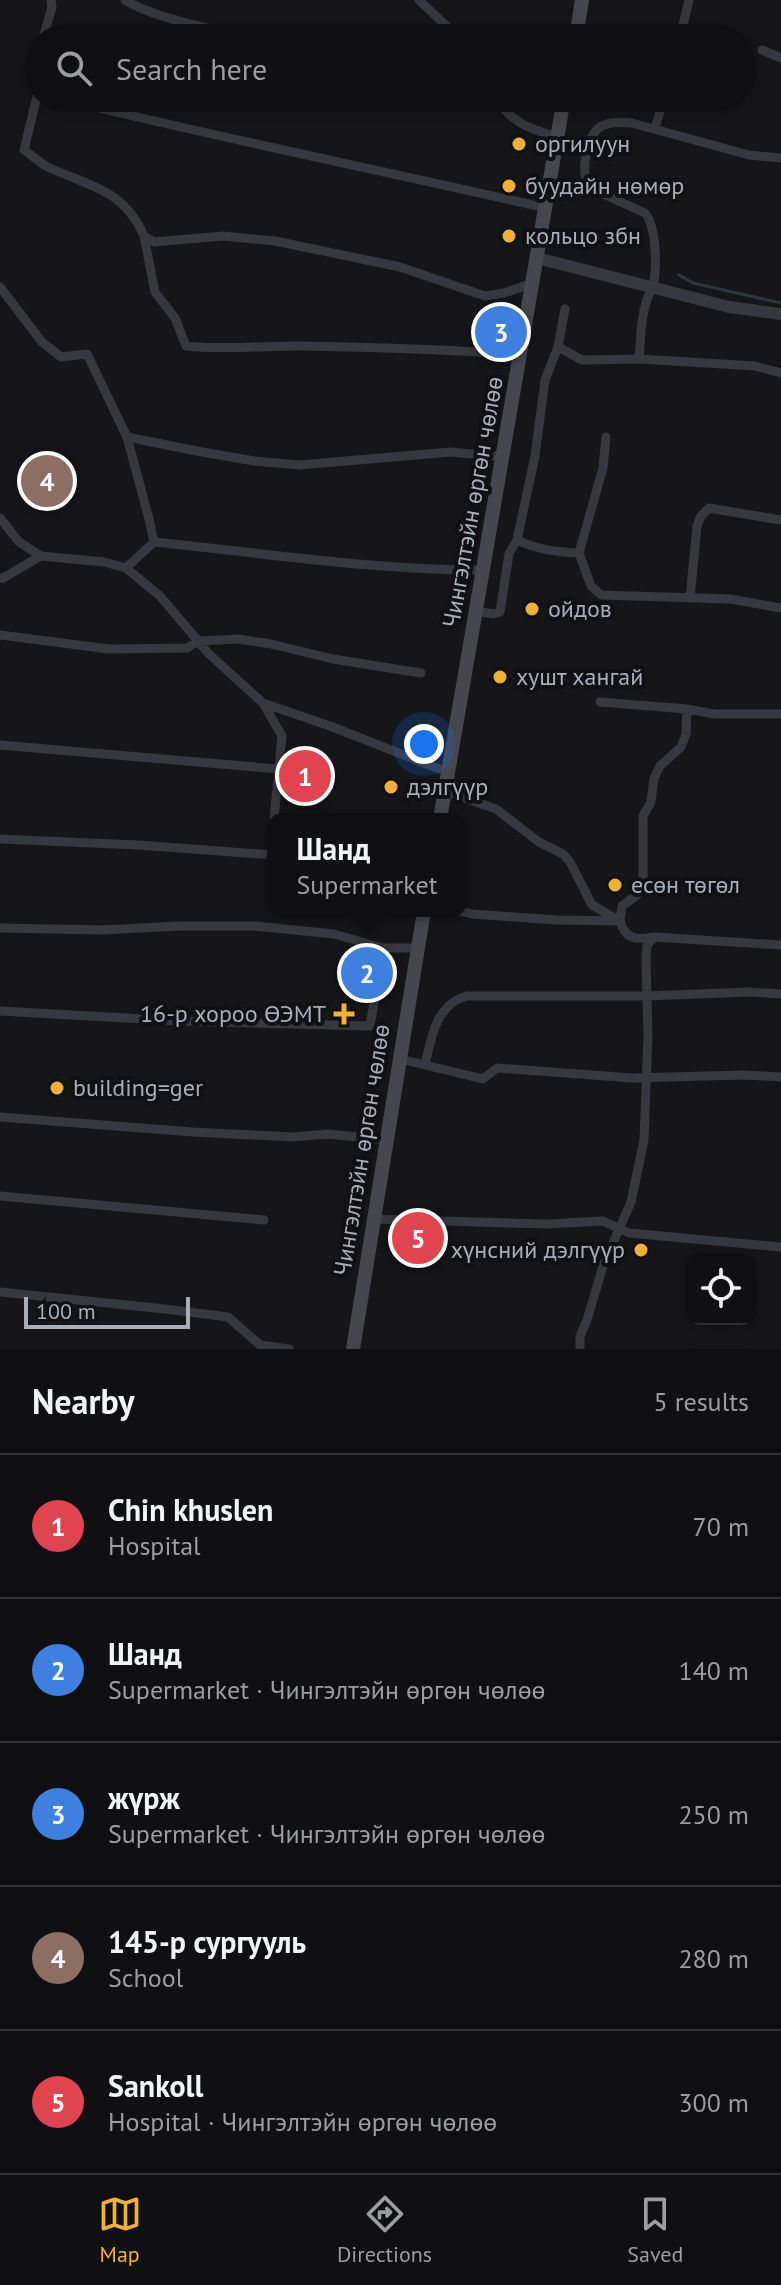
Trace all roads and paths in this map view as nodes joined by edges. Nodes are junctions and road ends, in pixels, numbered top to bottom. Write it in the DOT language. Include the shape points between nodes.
graph roads {
  1 [pos="51,0"];
  2 [pos="125,0"];
  3 [pos="582,0"];
  4 [pos="689,0"];
  5 [pos="421,1"];
  6 [pos="47,24"];
  7 [pos="200,24"];
  8 [pos="445,24"];
  9 [pos="578,24"];
  10 [pos="683,24"];
  11 [pos="762,50"];
  12 [pos="781,58"];
  13 [pos="33,112"];
  14 [pos="114,112"];
  15 [pos="507,112"];
  16 [pos="561,112"];
  17 [pos="660,112"];
  18 [pos="655,128"];
  19 [pos="557,137"];
  20 [pos="781,158"];
  21 [pos="546,208"];
  22 [pos="144,236"];
  23 [pos="537,258"];
  24 [pos="533,283"];
  25 [pos="0,287"];
  26 [pos="653,287"];
  27 [pos="565,309"];
  28 [pos="781,314"];
  29 [pos="558,347"];
  30 [pos="520,355"];
  31 [pos="639,359"];
  32 [pos="781,373"];
  33 [pos="127,437"];
  34 [pos="606,437"];
  35 [pos="502,457"];
  36 [pos="0,518"];
  37 [pos="781,520"];
  38 [pos="517,540"];
  39 [pos="154,542"];
  40 [pos="579,553"];
  41 [pos="41,556"];
  42 [pos="126,568"];
  43 [pos="483,570"];
  44 [pos="0,578"];
  45 [pos="690,598"];
  46 [pos="781,608"];
  47 [pos="477,611"];
  48 [pos="0,635"];
  49 [pos="198,641"];
  50 [pos="421,673"];
  51 [pos="600,702"];
  52 [pos="263,703"];
  53 [pos="687,709"];
  54 [pos="781,714"];
  55 [pos="0,745"];
  56 [pos="278,769"];
  57 [pos="447,772"];
  58 [pos="444,791"];
  59 [pos="274,813"];
  60 [pos="441,813"];
  61 [pos="0,839"];
  62 [pos="267,855"];
  63 [pos="467,913"];
  64 [pos="423,917"];
  65 [pos="620,921"];
  66 [pos="0,928"];
  67 [pos="654,937"];
  68 [pos="781,945"];
  69 [pos="383,948"];
  70 [pos="417,948"];
  71 [pos="781,994"];
  72 [pos="647,996"];
  73 [pos="0,1011"];
  74 [pos="400,1059"];
  75 [pos="425,1065"];
  76 [pos="647,1077"];
  77 [pos="781,1077"];
  78 [pos="0,1117"];
  79 [pos="386,1140"];
  80 [pos="0,1196"];
  81 [pos="373,1219"];
  82 [pos="264,1220"];
  83 [pos="621,1228"];
  84 [pos="781,1247"];
  85 [pos="0,1292"];
  86 [pos="289,1349"];
  87 [pos="353,1349"];
  88 [pos="580,1349"];
  1 -- 6 [label="street"];
  2 -- 7 [label="street"];
  3 -- 9 [label="main road"];
  4 -- 10 [label="street"];
  5 -- 8 [label="street"];
  11 -- 12 [label="street"];
  13 -- 22 [label="street" via="24,150 120,202 137,219"];
  14 -- 21 [label="street"];
  15 -- 19 [label="street" via="522,125"];
  16 -- 19 [label="main road, Чингэлтэйн өргөн чөлөө"];
  17 -- 18 [label="street"];
  18 -- 20 [label="street" via="749,155"];
  18 -- 26 [label="street" via="616,121 595,129 584,178 588,187 650,219"];
  19 -- 21 [label="main road, Чингэлтэйн өргөн чөлөө"];
  21 -- 23 [label="main road, Чингэлтэйн өргөн чөлөө"];
  22 -- 24 [label="street" via="154,242 223,236 275,241 400,267 485,296"];
  22 -- 30 [label="street" via="155,292 175,318 186,346"];
  23 -- 24 [label="main road, Чингэлтэйн өргөн чөлөө"];
  23 -- 26 [label="street"];
  24 -- 30 [label="main road, Чингэлтэйн өргөн чөлөө"];
  25 -- 33 [label="street" via="42,342 61,357 87,354"];
  26 -- 28 [label="street"];
  26 -- 31 [label="street" via="645,304"];
  27 -- 29 [label="street"];
  29 -- 31 [label="street" via="582,360"];
  29 -- 38 [label="street" via="545,380"];
  30 -- 35 [label="main road, Чингэлтэйн өргөн чөлөө"];
  31 -- 32 [label="street" via="755,366"];
  33 -- 35 [label="street" via="299,465 451,452"];
  33 -- 39 [label="street"];
  34 -- 40 [label="street" via="603,468"];
  35 -- 43 [label="main road, Чингэлтэйн өргөн чөлөө"];
  36 -- 41 [label="street" via="19,542"];
  37 -- 45 [label="street" via="709,508 697,526"];
  38 -- 40 [label="street" via="548,551"];
  38 -- 47 [label="street" via="509,554 500,612"];
  39 -- 42 [label="street"];
  39 -- 43 [label="street" via="361,565"];
  40 -- 45 [label="street" via="591,586 601,595"];
  41 -- 42 [label="street"];
  41 -- 44 [label="street"];
  42 -- 49 [label="street" via="160,596"];
  43 -- 47 [label="main road, Чингэлтэйн өргөн чөлөө"];
  45 -- 46 [label="street"];
  47 -- 57 [label="main road, Чингэлтэйн өргөн чөлөө"];
  48 -- 49 [label="street" via="109,649 187,648"];
  49 -- 50 [label="street" via="238,639"];
  49 -- 52 [label="street"];
  51 -- 53 [label="street"];
  52 -- 56 [label="street" via="282,736"];
  52 -- 57 [label="street"];
  53 -- 54 [label="street"];
  53 -- 65 [label="street" via="681,747 660,766 643,816 643,884 622,906"];
  55 -- 56 [label="street"];
  56 -- 59 [label="street"];
  57 -- 58 [label="main road, Чингэлтэйн өргөн чөлөө"];
  58 -- 60 [label="main road, Чингэлтэйн өргөн чөлөө"];
  58 -- 65 [label="street" via="496,809 563,854 592,905"];
  61 -- 62 [label="street"];
  63 -- 65 [label="street"];
  64 -- 70 [label="main road, Чингэлтэйн өргөн чөлөө"];
  65 -- 67 [label="street" via="628,937"];
  66 -- 69 [label="street" via="255,926 334,934"];
  67 -- 68 [label="street"];
  67 -- 72 [label="street" via="647,946"];
  69 -- 70 [label="street"];
  69 -- 73 [label="street" via="370,1026"];
  70 -- 74 [label="main road, Чингэлтэйн өргөн чөлөө"];
  71 -- 72 [label="street"];
  72 -- 75 [label="street" via="460,998 438,1018"];
  72 -- 76 [label="street"];
  74 -- 75 [label="street"];
  74 -- 79 [label="main road, Чингэлтэйн өргөн чөлөө"];
  75 -- 76 [label="street" via="483,1079 497,1068"];
  76 -- 77 [label="street"];
  76 -- 83 [label="street" via="644,1140"];
  78 -- 79 [label="street"];
  79 -- 81 [label="main road, Чингэлтэйн өргөн чөлөө"];
  80 -- 82 [label="street"];
  81 -- 83 [label="street" via="603,1221"];
  81 -- 87 [label="main road, Чингэлтэйн өргөн чөлөө"];
  83 -- 84 [label="street" via="629,1233"];
  83 -- 88 [label="street" via="603,1266"];
  85 -- 86 [label="street" via="228,1317 260,1345"];
}
